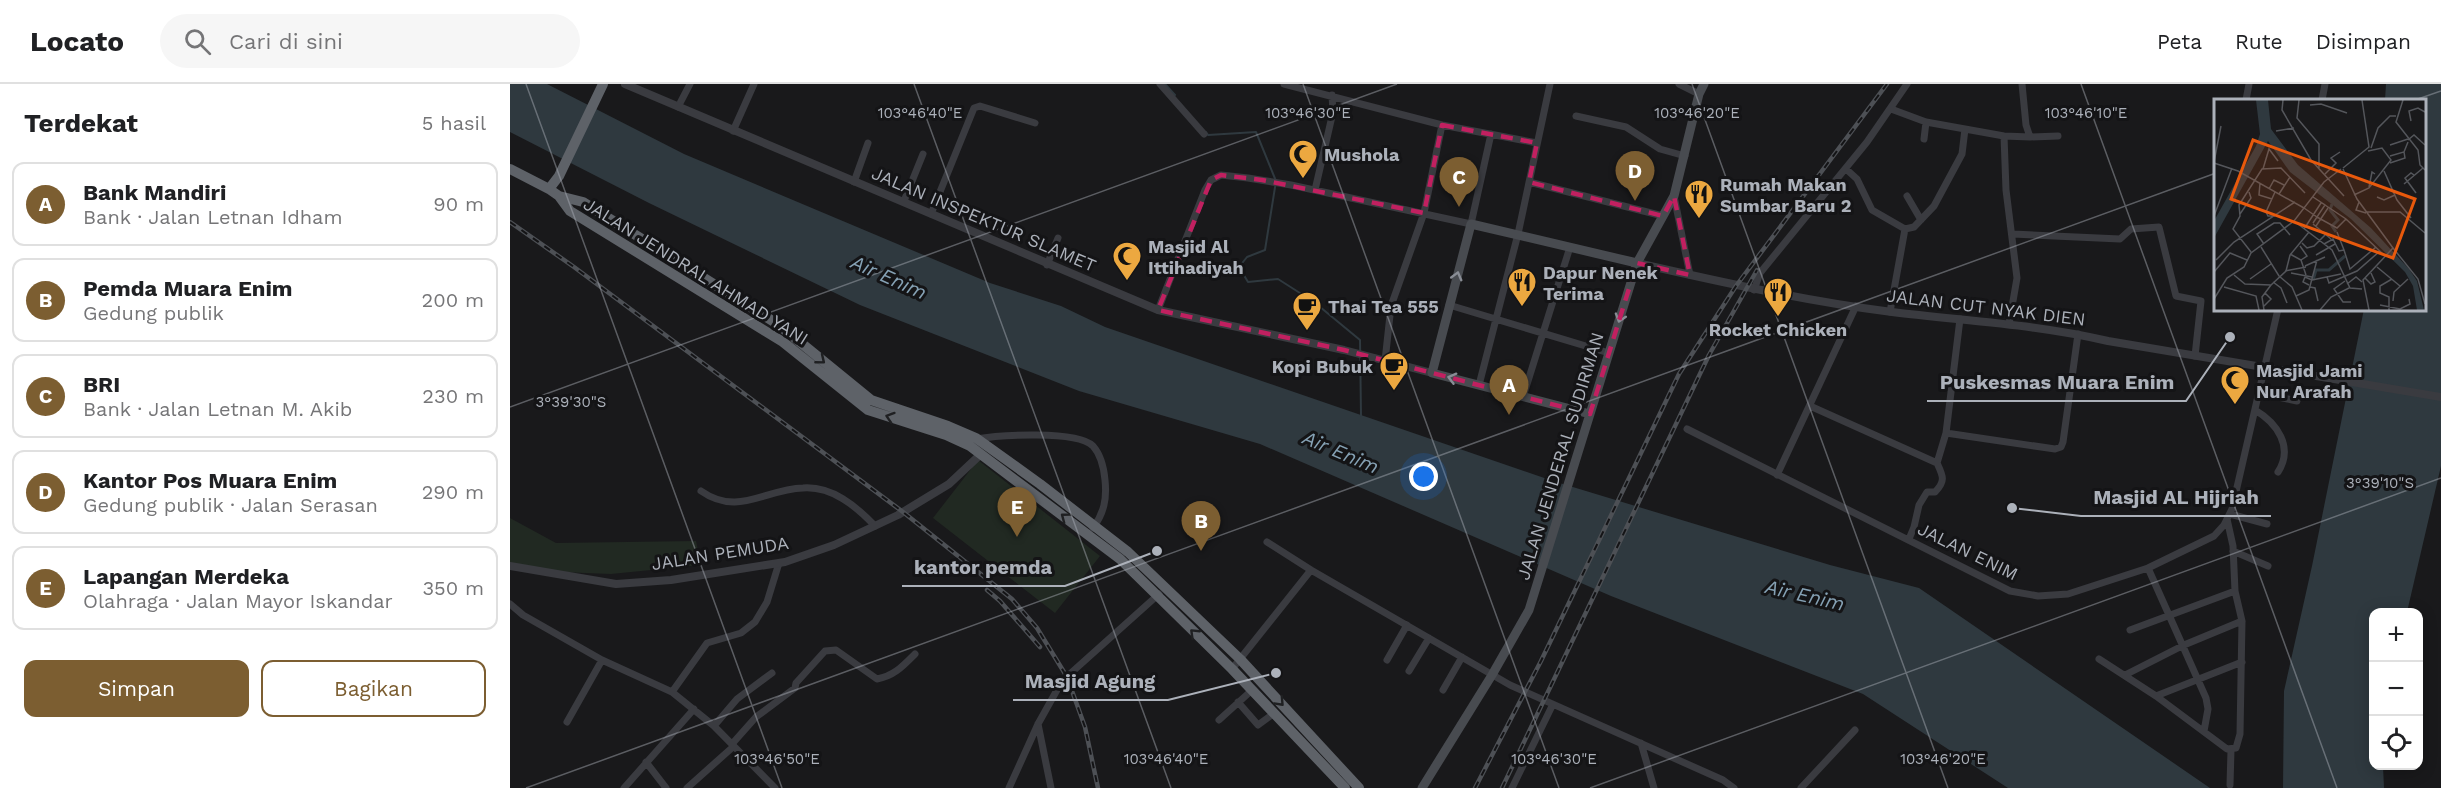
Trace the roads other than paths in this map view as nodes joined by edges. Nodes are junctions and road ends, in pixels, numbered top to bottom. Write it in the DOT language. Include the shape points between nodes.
graph roads {
  1 [pos="603,84"];
  2 [pos="625,84"];
  3 [pos="690,84"];
  4 [pos="754,84"];
  5 [pos="1160,84"];
  6 [pos="1284,84"];
  7 [pos="1550,84"];
  8 [pos="1678,84"];
  9 [pos="1704,84"];
  10 [pos="1907,84"];
  11 [pos="2022,84"];
  12 [pos="2249,84"];
  13 [pos="2325,84"];
  14 [pos="1298,86"];
  15 [pos="1699,94"];
  16 [pos="1332,95"];
  17 [pos="2246,99"];
  18 [pos="2322,99"];
  19 [pos="678,107"];
  20 [pos="1892,109"];
  21 [pos="1576,116"];
  22 [pos="1926,122"];
  23 [pos="1035,123"];
  24 [pos="1442,125"];
  25 [pos="1965,129"];
  26 [pos="732,131"];
  27 [pos="1204,134"];
  28 [pos="1491,134"];
  29 [pos="2004,136"];
  30 [pos="2058,136"];
  31 [pos="2030,137"];
  32 [pos="1924,139"];
  33 [pos="868,143"];
  34 [pos="1537,143"];
  35 [pos="923,154"];
  36 [pos="1684,156"];
  37 [pos="510,169"];
  38 [pos="1846,169"];
  39 [pos="854,182"];
  40 [pos="1529,183"];
  41 [pos="549,189"];
  42 [pos="1315,190"];
  43 [pos="559,196"];
  44 [pos="1674,196"];
  45 [pos="1907,196"];
  46 [pos="904,201"];
  47 [pos="1424,213"];
  48 [pos="932,214"];
  49 [pos="1664,216"];
  50 [pos="1922,220"];
  51 [pos="1471,224"];
  52 [pos="1905,229"];
  53 [pos="1518,234"];
  54 [pos="2013,234"];
  55 [pos="1058,238"];
  56 [pos="1570,247"];
  57 [pos="1637,263"];
  58 [pos="1047,265"];
  59 [pos="1690,275"];
  60 [pos="1754,290"];
  61 [pos="1449,304"];
  62 [pos="1856,306"];
  63 [pos="1158,310"];
  64 [pos="2278,310"];
  65 [pos="1890,312"];
  66 [pos="1495,318"];
  67 [pos="1960,319"];
  68 [pos="2009,324"];
  69 [pos="1543,333"];
  70 [pos="2078,334"];
  71 [pos="1609,353"];
  72 [pos="2195,356"];
  73 [pos="1381,360"];
  74 [pos="2265,368"];
  75 [pos="1432,373"];
  76 [pos="1479,385"];
  77 [pos="2260,393"];
  78 [pos="1523,397"];
  79 [pos="2441,397"];
  80 [pos="2297,401"];
  81 [pos="1810,406"];
  82 [pos="2255,410"];
  83 [pos="1590,414"];
  84 [pos="1688,429"];
  85 [pos="1946,433"];
  86 [pos="973,442"];
  87 [pos="981,454"];
  88 [pos="1937,463"];
  89 [pos="2278,471"];
  90 [pos="1777,475"];
  91 [pos="701,491"];
  92 [pos="2228,516"];
  93 [pos="2266,524"];
  94 [pos="874,526"];
  95 [pos="1091,530"];
  96 [pos="1909,539"];
  97 [pos="1267,542"];
  98 [pos="2233,551"];
  99 [pos="779,563"];
  100 [pos="510,566"];
  101 [pos="2268,566"];
  102 [pos="2148,568"];
  103 [pos="1311,570"];
  104 [pos="2235,591"];
  105 [pos="1161,592"];
  106 [pos="510,604"];
  107 [pos="2170,615"];
  108 [pos="2242,621"];
  109 [pos="1407,625"];
  110 [pos="2130,630"];
  111 [pos="1429,638"];
  112 [pos="2184,645"];
  113 [pos="915,654"];
  114 [pos="1462,657"];
  115 [pos="1240,659"];
  116 [pos="2098,659"];
  117 [pos="602,660"];
  118 [pos="1388,660"];
  119 [pos="2242,662"];
  120 [pos="1232,669"];
  121 [pos="1409,671"];
  122 [pos="772,673"];
  123 [pos="1492,675"];
  124 [pos="2125,675"];
  125 [pos="2198,678"];
  126 [pos="1443,690"];
  127 [pos="1251,691"];
  128 [pos="672,692"];
  129 [pos="2156,696"];
  130 [pos="1238,702"];
  131 [pos="1552,706"];
  132 [pos="694,709"];
  133 [pos="1273,714"];
  134 [pos="1219,720"];
  135 [pos="567,722"];
  136 [pos="1038,724"];
  137 [pos="714,726"];
  138 [pos="1855,730"];
  139 [pos="2204,731"];
  140 [pos="1641,743"];
  141 [pos="733,745"];
  142 [pos="2231,750"];
  143 [pos="646,762"];
  144 [pos="2230,785"];
  145 [pos="627,787"];
  146 [pos="666,788"];
  147 [pos="687,788"];
  148 [pos="775,788"];
  149 [pos="1009,788"];
  150 [pos="1051,788"];
  151 [pos="1345,788"];
  152 [pos="1359,788"];
  153 [pos="1422,788"];
  154 [pos="1512,788"];
  155 [pos="1654,788"];
  156 [pos="1734,788"];
  157 [pos="1801,788"];
  1 -- 41 [label="highway"];
  2 -- 19 [label="street, JALAN INSPEKTUR SLAMET"];
  3 -- 19 [label="street"];
  4 -- 26 [label="street"];
  5 -- 27 [label="street"];
  6 -- 14 [label="street"];
  7 -- 34 [label="street"];
  8 -- 15 [label="street"];
  9 -- 15 [label="main road, JALAN JENDERAL SUDIRMAN"];
  10 -- 20 [label="street"];
  11 -- 31 [label="street"];
  12 -- 17 [label="street"];
  13 -- 18 [label="street"];
  14 -- 16 [label="street"];
  15 -- 36 [label="main road, JALAN JENDERAL SUDIRMAN"];
  16 -- 24 [label="street"];
  16 -- 42 [label="street" via="1333,112"];
  19 -- 26 [label="street, JALAN INSPEKTUR SLAMET"];
  20 -- 22 [label="street"];
  20 -- 38 [label="street"];
  21 -- 36 [label="street" via="1626,127 1660,149"];
  22 -- 25 [label="street"];
  22 -- 32 [label="street"];
  23 -- 48 [label="street" via="980,106 974,108"];
  24 -- 28 [label="street"];
  24 -- 47 [label="street"];
  25 -- 29 [label="street"];
  25 -- 50 [label="street" via="1962,154 1934,206"];
  26 -- 39 [label="street, JALAN INSPEKTUR SLAMET"];
  28 -- 34 [label="street"];
  28 -- 51 [label="street"];
  29 -- 31 [label="street"];
  29 -- 54 [label="street"];
  30 -- 31 [label="street"];
  33 -- 39 [label="street"];
  34 -- 40 [label="street"];
  35 -- 46 [label="street"];
  36 -- 44 [label="main road, JALAN JENDERAL SUDIRMAN"];
  37 -- 41 [label="highway"];
  38 -- 52 [label="street" via="1857,179 1872,210"];
  38 -- 60 [label="street" via="1760,273"];
  39 -- 46 [label="street, JALAN INSPEKTUR SLAMET"];
  40 -- 49 [label="street"];
  40 -- 53 [label="street"];
  41 -- 43 [label="highway"];
  42 -- 47 [label="street"];
  42 -- 63 [label="street" via="1221,175 1211,180"];
  43 -- 86 [label="highway, one-way" via="583,202 779,325 871,400 948,426"];
  86 -- 43 [label="highway, JALAN JENDRAL AHMAD YANI, one-way" via="862,406 783,342 570,211"];
  44 -- 49 [label="main road, JALAN JENDERAL SUDIRMAN"];
  44 -- 59 [label="street"];
  45 -- 50 [label="street"];
  46 -- 48 [label="street, JALAN INSPEKTUR SLAMET"];
  47 -- 51 [label="street"];
  47 -- 73 [label="street" via="1391,306"];
  48 -- 58 [label="street, JALAN INSPEKTUR SLAMET"];
  49 -- 57 [label="main road, JALAN JENDERAL SUDIRMAN"];
  50 -- 52 [label="street"];
  51 -- 53 [label="main road"];
  61 -- 51 [label="main road, one-way"];
  52 -- 65 [label="street"];
  53 -- 56 [label="main road"];
  53 -- 66 [label="street"];
  54 -- 68 [label="street" via="2018,278"];
  54 -- 72 [label="street" via="2120,238 2131,229 2159,227 2176,296 2201,301"];
  55 -- 58 [label="street"];
  56 -- 57 [label="main road"];
  56 -- 69 [label="street"];
  57 -- 59 [label="street, JALAN CUT NYAK DIEN"];
  57 -- 71 [label="main road, JALAN JENDERAL SUDIRMAN, one-way"];
  58 -- 63 [label="street, JALAN INSPEKTUR SLAMET"];
  59 -- 60 [label="street, JALAN CUT NYAK DIEN"];
  60 -- 62 [label="street, JALAN CUT NYAK DIEN"];
  61 -- 66 [label="street"];
  61 -- 75 [label="main road"];
  62 -- 65 [label="street, JALAN CUT NYAK DIEN"];
  62 -- 81 [label="street"];
  63 -- 73 [label="street, JALAN INSPEKTUR SLAMET"];
  64 -- 74 [label="street, JALAN ENIM"];
  65 -- 67 [label="street, JALAN CUT NYAK DIEN"];
  66 -- 69 [label="street"];
  66 -- 76 [label="street"];
  67 -- 68 [label="street, JALAN CUT NYAK DIEN"];
  67 -- 85 [label="street"];
  68 -- 70 [label="street, JALAN CUT NYAK DIEN"];
  69 -- 71 [label="street"];
  69 -- 78 [label="street"];
  70 -- 72 [label="street, JALAN CUT NYAK DIEN"];
  70 -- 85 [label="street" via="2061,447"];
  71 -- 83 [label="main road, JALAN JENDERAL SUDIRMAN"];
  72 -- 74 [label="street, JALAN CUT NYAK DIEN"];
  73 -- 75 [label="street, JALAN INSPEKTUR SLAMET"];
  74 -- 77 [label="street, JALAN ENIM"];
  74 -- 79 [label="street, JALAN CUT NYAK DIEN"];
  76 -- 75 [label="main road, one-way"];
  76 -- 78 [label="main road"];
  77 -- 80 [label="street"];
  77 -- 82 [label="street, JALAN ENIM"];
  78 -- 83 [label="main road"];
  81 -- 88 [label="street"];
  81 -- 90 [label="street"];
  82 -- 89 [label="street" via="2269,420 2283,441 2285,455"];
  82 -- 92 [label="street, JALAN ENIM"];
  83 -- 123 [label="main road, JALAN JENDERAL SUDIRMAN" via="1539,585"];
  84 -- 90 [label="street, JALAN ENIM"];
  85 -- 88 [label="street"];
  86 -- 87 [label="highway"];
  86 -- 95 [label="highway"];
  86 -- 95 [label="street" via="1040,435 1092,445 1102,463 1106,492 1104,511"];
  87 -- 94 [label="street, JALAN PEMUDA" via="949,484"];
  95 -- 87 [label="highway, one-way"];
  88 -- 96 [label="street" via="1943,483 1921,499"];
  90 -- 96 [label="street, JALAN ENIM"];
  91 -- 94 [label="street" via="713,500 732,503 803,488 821,490 859,510"];
  92 -- 93 [label="street"];
  92 -- 98 [label="street"];
  92 -- 102 [label="street, JALAN ENIM" via="2214,537"];
  94 -- 99 [label="street, JALAN PEMUDA" via="834,545"];
  95 -- 105 [label="highway" via="1128,552"];
  96 -- 102 [label="street, JALAN ENIM" via="2010,591 2038,596 2068,594"];
  97 -- 103 [label="street"];
  98 -- 101 [label="street"];
  98 -- 104 [label="street"];
  99 -- 100 [label="street, JALAN PEMUDA" via="671,580 615,584"];
  99 -- 128 [label="street" via="755,622 741,633 706,644"];
  102 -- 107 [label="street"];
  103 -- 109 [label="street"];
  103 -- 115 [label="street"];
  104 -- 107 [label="street"];
  104 -- 108 [label="street"];
  105 -- 115 [label="highway"];
  120 -- 105 [label="highway, one-way"];
  105 -- 136 [label="street" via="1062,681"];
  106 -- 117 [label="street"];
  107 -- 110 [label="street"];
  107 -- 112 [label="street"];
  108 -- 112 [label="street"];
  108 -- 119 [label="street"];
  109 -- 111 [label="street"];
  109 -- 118 [label="street"];
  111 -- 114 [label="street"];
  111 -- 121 [label="street"];
  112 -- 124 [label="street"];
  112 -- 125 [label="street"];
  113 -- 141 [label="street" via="897,671 877,679 836,650 825,651 795,688 756,717"];
  114 -- 123 [label="street"];
  114 -- 126 [label="street"];
  115 -- 120 [label="street"];
  115 -- 152 [label="highway, one-way"];
  116 -- 124 [label="street"];
  117 -- 128 [label="street"];
  117 -- 135 [label="street"];
  119 -- 125 [label="street"];
  119 -- 142 [label="street" via="2240,734 2236,748"];
  120 -- 127 [label="highway"];
  122 -- 137 [label="street" via="738,699"];
  123 -- 131 [label="street"];
  123 -- 153 [label="main road, JALAN JENDERAL SUDIRMAN"];
  124 -- 129 [label="street"];
  125 -- 129 [label="street"];
  125 -- 139 [label="street" via="2208,709"];
  127 -- 130 [label="street"];
  127 -- 133 [label="highway"];
  128 -- 132 [label="street"];
  129 -- 139 [label="street"];
  130 -- 133 [label="street" via="1258,725"];
  130 -- 134 [label="street"];
  131 -- 140 [label="street"];
  131 -- 154 [label="street"];
  132 -- 137 [label="street"];
  132 -- 143 [label="street"];
  133 -- 151 [label="highway"];
  136 -- 149 [label="street"];
  136 -- 150 [label="street"];
  137 -- 141 [label="street"];
  138 -- 157 [label="street"];
  139 -- 142 [label="street"];
  140 -- 155 [label="street"];
  140 -- 156 [label="street"];
  141 -- 147 [label="street"];
  141 -- 148 [label="street"];
  142 -- 144 [label="street"];
  143 -- 145 [label="street"];
  143 -- 146 [label="street"];
}
